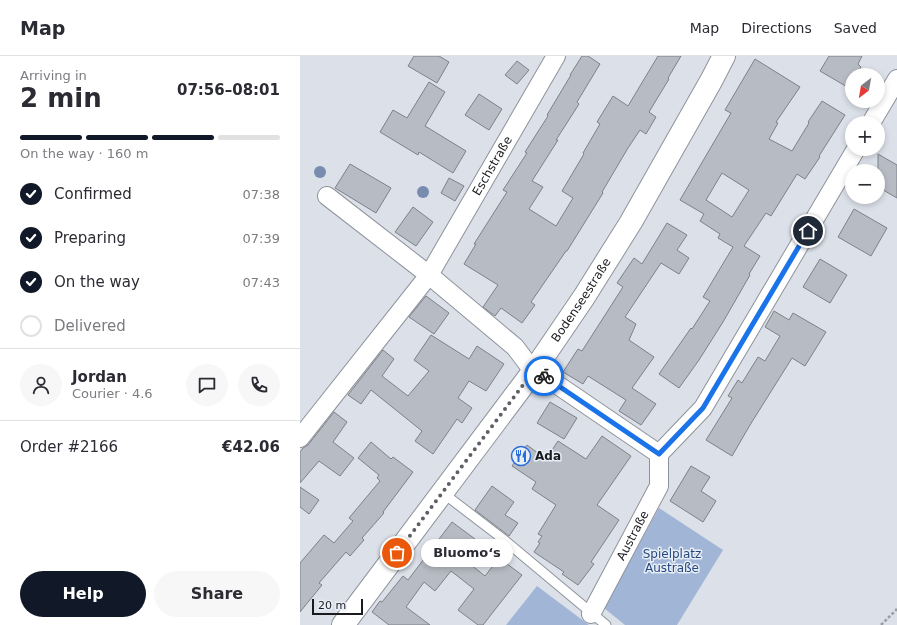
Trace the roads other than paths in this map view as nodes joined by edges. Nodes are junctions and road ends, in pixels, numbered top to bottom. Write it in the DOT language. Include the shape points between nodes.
graph roads {
  1 [pos="556,56"];
  2 [pos="724,56"];
  3 [pos="897,79"];
  4 [pos="875,116"];
  5 [pos="852,156"];
  6 [pos="327,196"];
  7 [pos="428,275"];
  8 [pos="535,369"];
  9 [pos="300,438"];
  10 [pos="659,454"];
  11 [pos="443,493"];
  12 [pos="591,614"];
  13 [pos="343,625"];
  14 [pos="606,625"];
  1 -- 7 [label="street, Eschstraße"];
  2 -- 8 [label="main road, Bodenseestraße" via="631,222"];
  3 -- 4 [label="street"];
  5 -- 10 [label="street" via="703,408"];
  6 -- 7 [label="street"];
  7 -- 8 [label="street" via="515,347"];
  7 -- 9 [label="street, Eschstraße"];
  8 -- 10 [label="street"];
  8 -- 11 [label="main road, Bodenseestraße"];
  10 -- 12 [label="street, Austraße" via="659,486"];
  11 -- 12 [label="lane" via="503,539"];
  11 -- 13 [label="main road, Bodenseestraße"];
  12 -- 14 [label="lane"];
}
